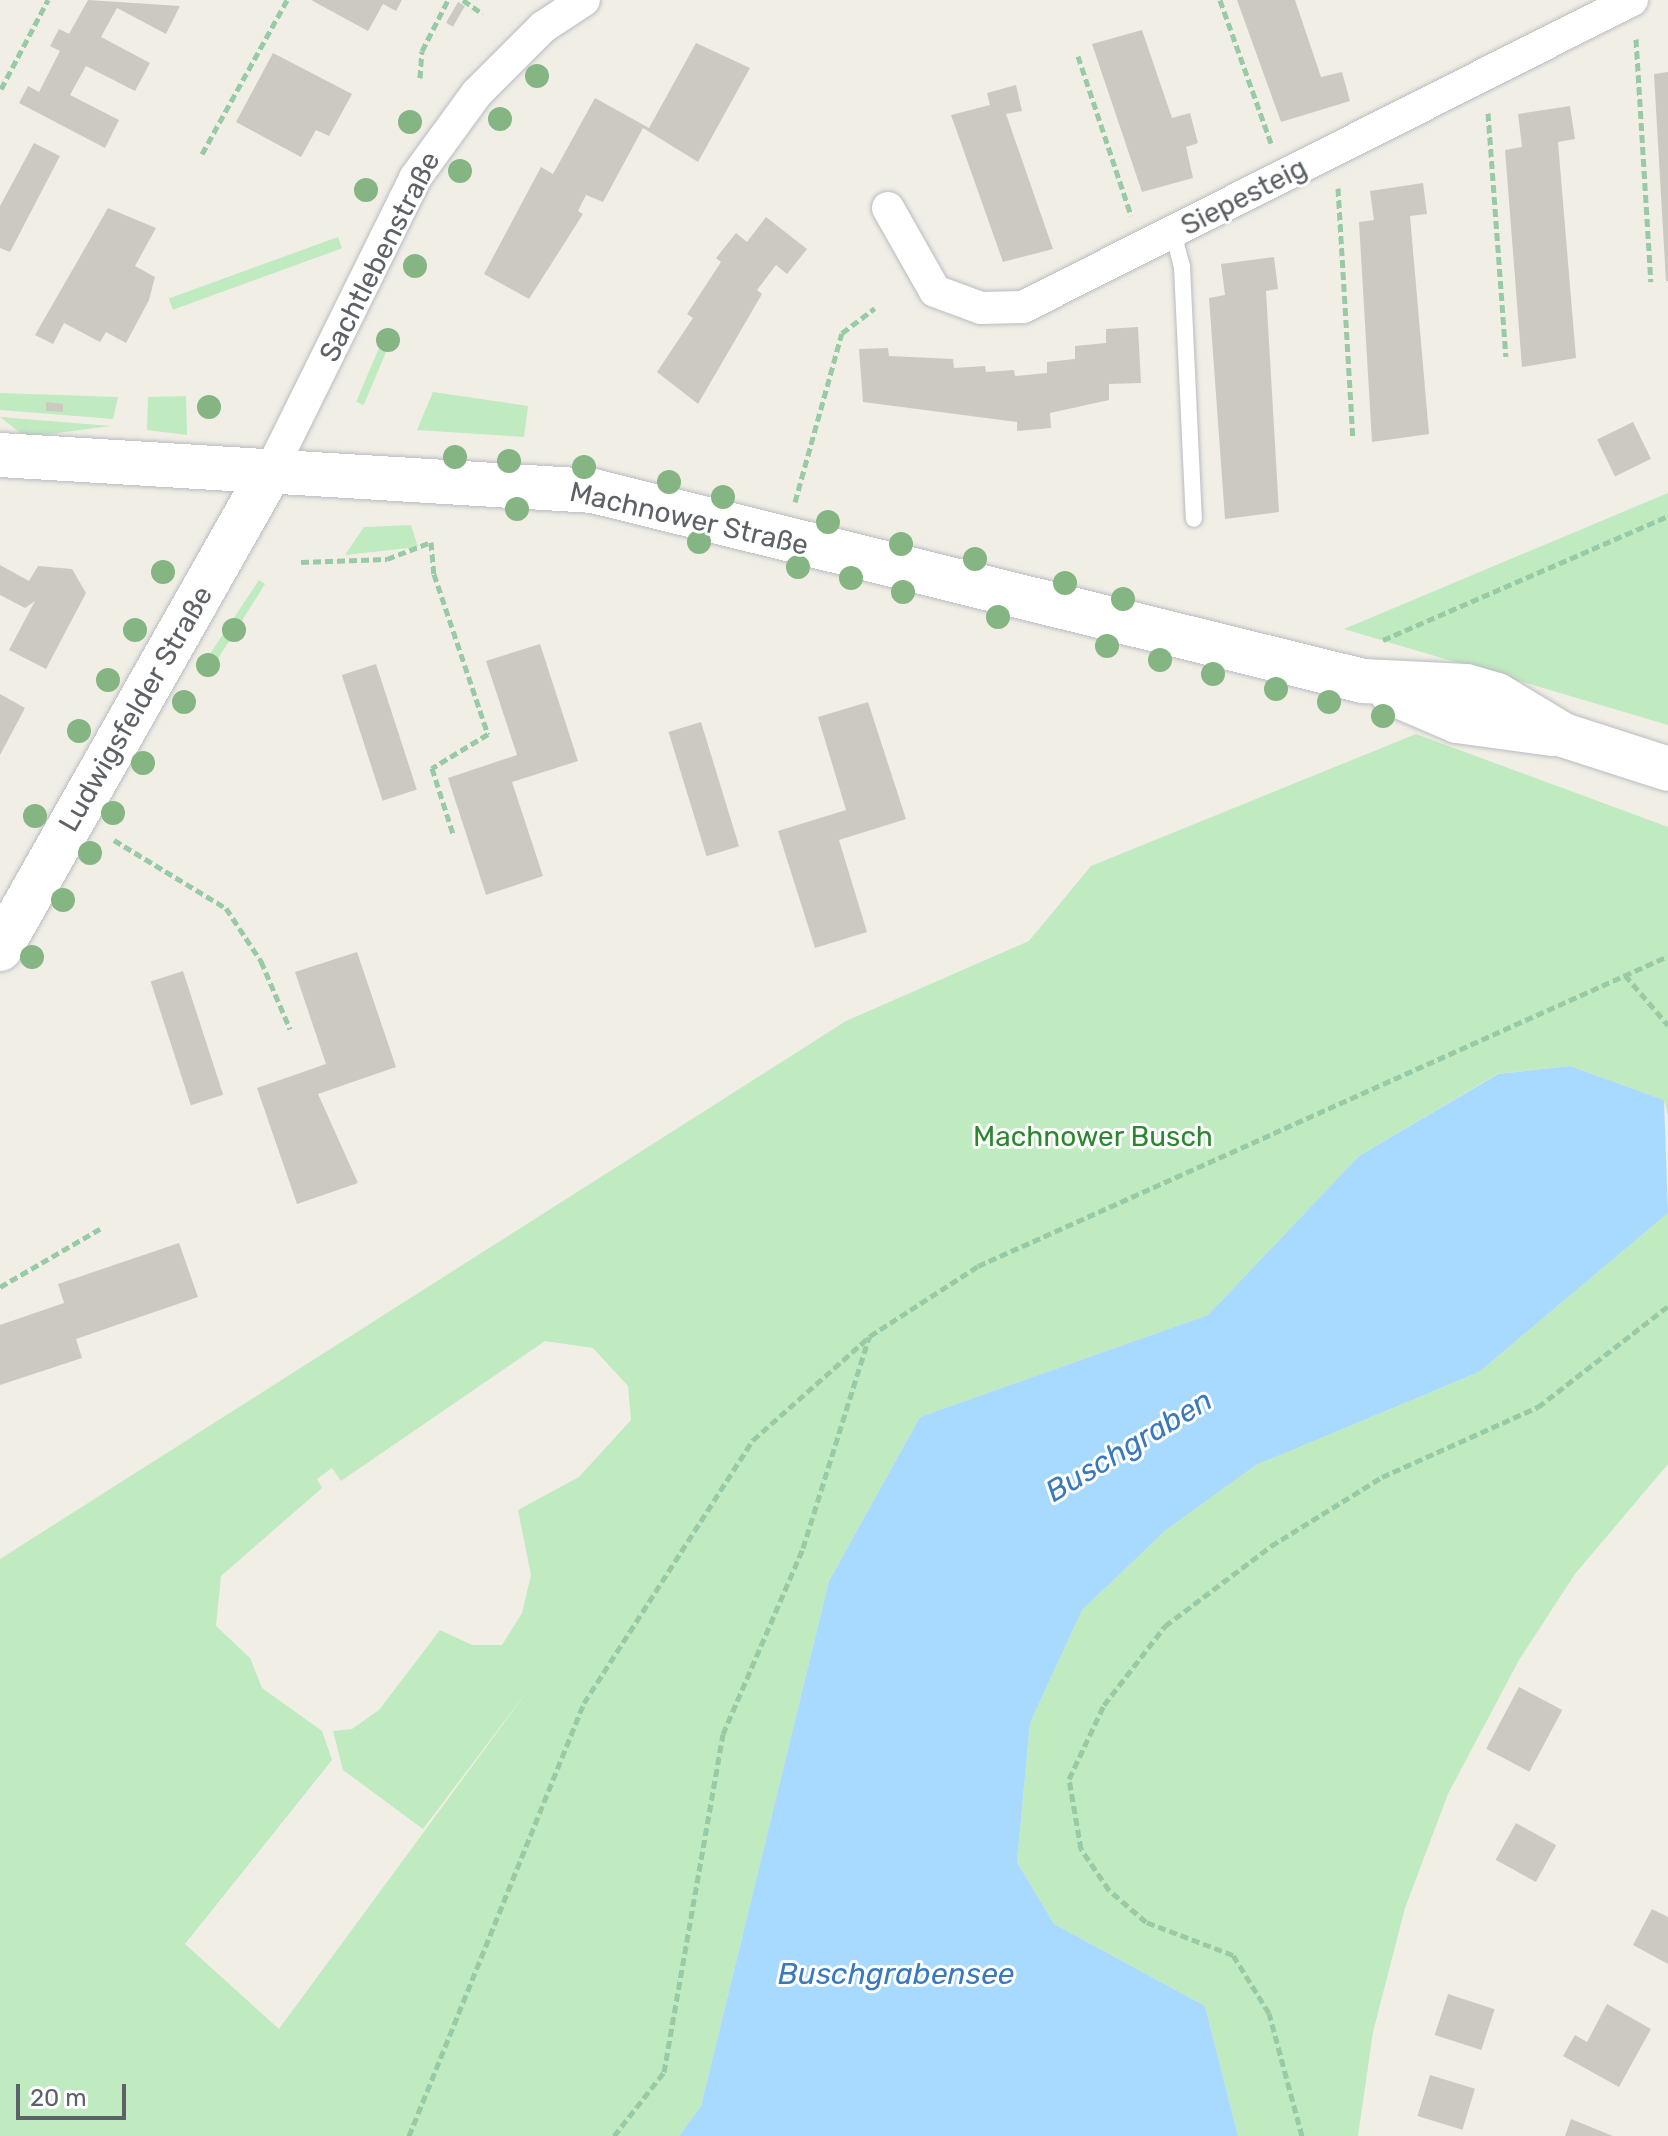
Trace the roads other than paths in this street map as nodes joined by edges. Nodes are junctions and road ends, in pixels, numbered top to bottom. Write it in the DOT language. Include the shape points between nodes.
graph roads {
  1 [pos="584,0"];
  2 [pos="1632,0"];
  3 [pos="888,208"];
  4 [pos="1173,233"];
  5 [pos="0,455"];
  6 [pos="271,470"];
  7 [pos="1194,519"];
  8 [pos="1668,769"];
  9 [pos="0,949"];
  1 -- 6 [label="street, Sachtlebenstraße" via="543,27 477,93 415,178"];
  2 -- 4 [label="street, Siepesteig"];
  3 -- 4 [label="street, Siepesteig" via="930,286 989,309 1032,304"];
  4 -- 7 [label="lane" via="1182,267"];
  5 -- 6 [label="main road, Machnower Straße"];
  6 -- 8 [label="main road, Machnower Straße" via="593,491 1371,665 1478,708"];
  6 -- 9 [label="main road, Ludwigsfelder Straße"];
}
